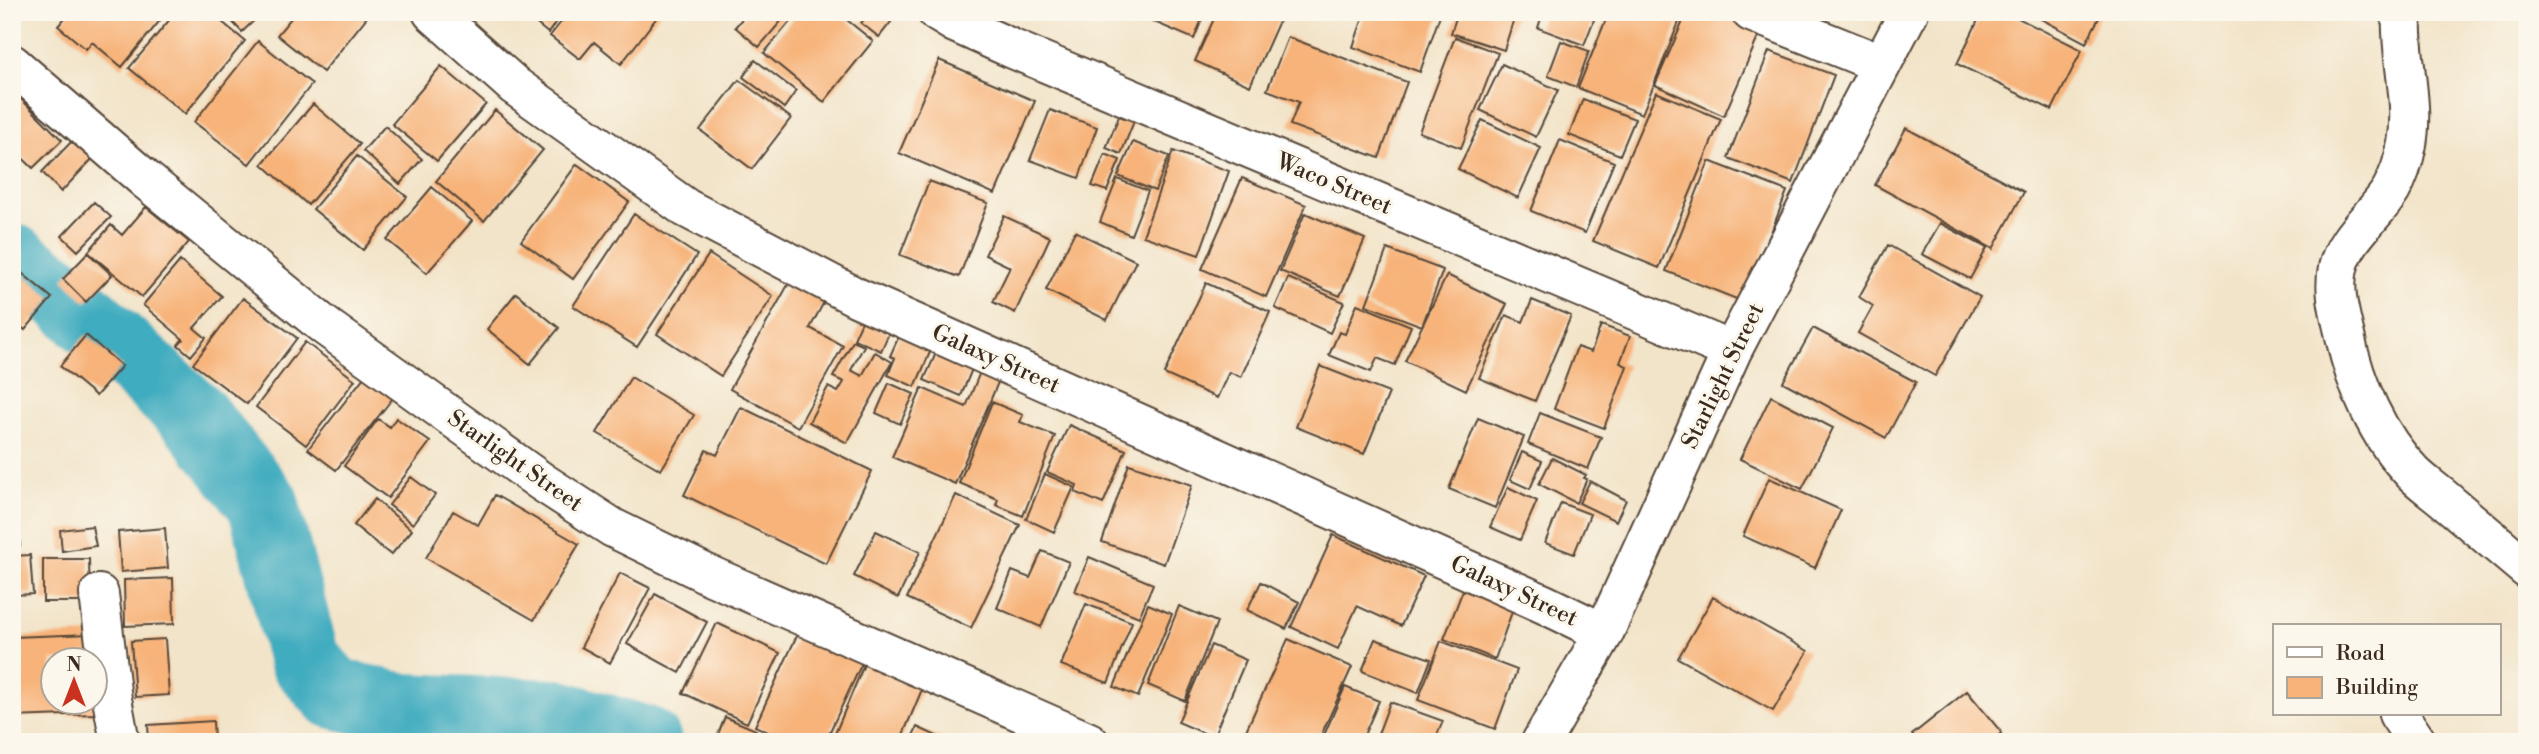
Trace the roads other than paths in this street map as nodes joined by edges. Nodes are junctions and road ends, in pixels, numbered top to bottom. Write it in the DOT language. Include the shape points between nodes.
graph roads {
  1 [pos="432,12"];
  2 [pos="937,12"];
  3 [pos="1751,12"];
  4 [pos="1909,12"];
  5 [pos="2402,12"];
  6 [pos="12,64"];
  7 [pos="1881,64"];
  8 [pos="1732,351"];
  9 [pos="2527,569"];
  10 [pos="99,594"];
  11 [pos="1604,633"];
  12 [pos="2400,716"];
  13 [pos="120,742"];
  14 [pos="1089,742"];
  15 [pos="1541,742"];
  16 [pos="2417,742"];
  1 -- 11 [label="street, Galaxy Street" via="515,86 686,208 856,297"];
  2 -- 8 [label="street, Waco Street" via="1013,50"];
  3 -- 7 [label="street"];
  4 -- 7 [label="street, Starlight Street"];
  5 -- 9 [label="street" via="2409,94 2407,142 2391,190 2348,245 2338,267 2336,293 2347,348 2370,408 2412,472"];
  6 -- 14 [label="street, Starlight Street" via="325,326 613,528"];
  7 -- 8 [label="street, Starlight Street"];
  8 -- 11 [label="street, Starlight Street"];
  10 -- 13 [label="street"];
  11 -- 15 [label="street, Starlight Street"];
  12 -- 16 [label="street"];
}
